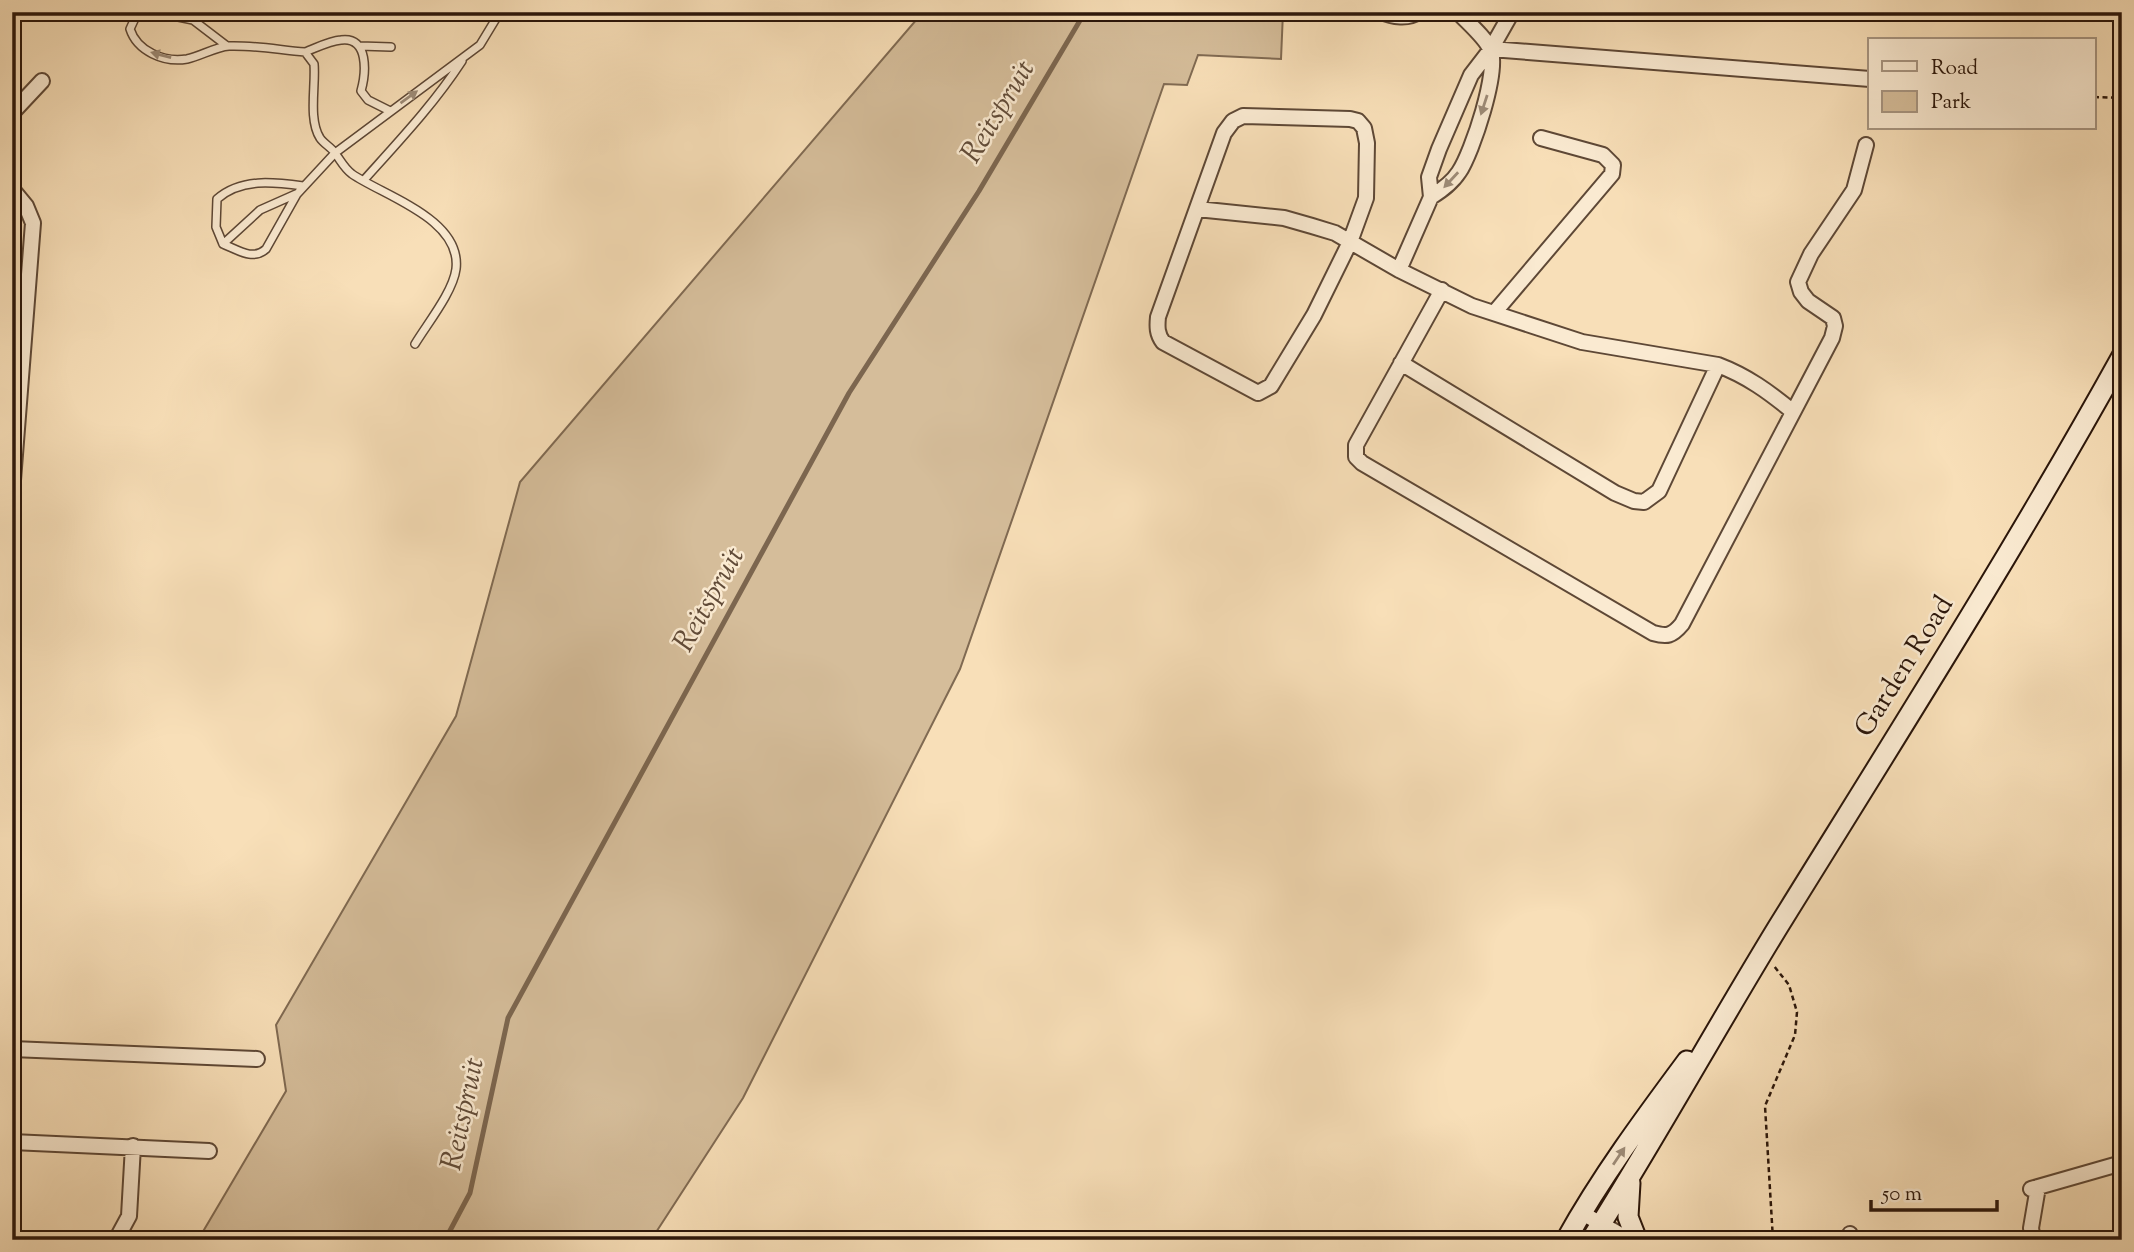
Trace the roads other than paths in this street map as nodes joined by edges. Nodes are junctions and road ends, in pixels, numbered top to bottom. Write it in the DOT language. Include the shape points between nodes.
graph roads {
  1 [pos="153,12"];
  2 [pos="1382,12"];
  3 [pos="1418,12"];
  4 [pos="1458,12"];
  5 [pos="1513,12"];
  6 [pos="498,15"];
  7 [pos="227,46"];
  8 [pos="360,46"];
  9 [pos="391,47"];
  10 [pos="1491,49"];
  11 [pos="305,52"];
  12 [pos="464,58"];
  13 [pos="1868,79"];
  14 [pos="43,81"];
  15 [pos="390,111"];
  16 [pos="12,113"];
  17 [pos="1541,138"];
  18 [pos="1866,145"];
  19 [pos="335,153"];
  20 [pos="364,180"];
  21 [pos="303,186"];
  22 [pos="12,189"];
  23 [pos="297,194"];
  24 [pos="1431,197"];
  25 [pos="1197,209"];
  26 [pos="1350,242"];
  27 [pos="223,244"];
  28 [pos="1399,270"];
  29 [pos="1442,290"];
  30 [pos="1494,313"];
  31 [pos="415,344"];
  32 [pos="2122,356"];
  33 [pos="1401,363"];
  34 [pos="1718,365"];
  35 [pos="1792,411"];
  36 [pos="12,493"];
  37 [pos="1731,1004"];
  38 [pos="12,1049"];
  39 [pos="257,1059"];
  40 [pos="12,1142"];
  41 [pos="133,1146"];
  42 [pos="209,1150"];
  43 [pos="2122,1163"];
  44 [pos="1632,1175"];
  45 [pos="1574,1225"];
  46 [pos="1598,1234"];
  47 [pos="116,1240"];
  48 [pos="1630,1240"];
  49 [pos="1637,1240"];
  50 [pos="2033,1240"];
  1 -- 7 [label="lane" via="193,20"];
  7 -- 1 [label="lane, one-way" via="184,60 145,50 130,29 136,16"];
  2 -- 3 [label="street" via="1400,17"];
  4 -- 10 [label="street"];
  5 -- 10 [label="street"];
  6 -- 12 [label="lane" via="480,45"];
  7 -- 11 [label="lane"];
  8 -- 9 [label="lane"];
  8 -- 11 [label="lane" via="350,39 339,40"];
  8 -- 15 [label="lane" via="365,79 361,90 368,100"];
  10 -- 13 [label="street"];
  10 -- 24 [label="street" via="1471,75 1439,149 1429,177"];
  10 -- 24 [label="street, one-way" via="1492,80 1467,159 1446,187"];
  11 -- 19 [label="lane" via="314,64 314,117 319,137"];
  15 -- 12 [label="lane, one-way"];
  12 -- 20 [label="lane" via="426,111"];
  14 -- 16 [label="street"];
  15 -- 19 [label="lane"];
  17 -- 30 [label="street" via="1603,155 1612,165 1612,174"];
  18 -- 35 [label="street" via="1854,190 1798,282 1808,301 1828,313 1835,326"];
  19 -- 20 [label="lane" via="346,169"];
  19 -- 21 [label="lane"];
  20 -- 31 [label="lane" via="437,225 455,254 452,284"];
  21 -- 23 [label="lane"];
  21 -- 27 [label="lane" via="274,182 228,189 217,199 216,227"];
  22 -- 36 [label="street" via="33,223"];
  23 -- 27 [label="lane" via="260,210"];
  23 -- 27 [label="lane" via="260,255"];
  24 -- 28 [label="street"];
  25 -- 26 [label="street" via="1284,218"];
  25 -- 26 [label="street" via="1224,133 1233,121 1242,116 1350,119 1364,128 1367,143 1366,198"];
  25 -- 26 [label="street" via="1158,317 1158,335 1163,342 1258,393 1271,386 1314,315"];
  26 -- 28 [label="street"];
  28 -- 29 [label="street"];
  29 -- 30 [label="street"];
  29 -- 33 [label="street"];
  30 -- 34 [label="street" via="1582,342"];
  32 -- 37 [label="street, Garden Road" via="2052,481"];
  33 -- 34 [label="street" via="1615,493 1644,502 1659,491"];
  33 -- 35 [label="street" via="1356,445 1356,457 1605,606 1664,636 1682,624"];
  34 -- 35 [label="street" via="1738,372"];
  37 -- 44 [label="street, Garden Road"];
  45 -- 37 [label="street, Garden Road, one-way" via="1648,1112"];
  38 -- 39 [label="street"];
  40 -- 41 [label="street"];
  41 -- 42 [label="street"];
  41 -- 47 [label="street" via="129,1216"];
  43 -- 50 [label="street" via="2035,1188"];
  44 -- 46 [label="street, Garden Road"];
  44 -- 49 [label="street" via="1629,1217"];
  45 -- 46 [label="street"];
  46 -- 48 [label="street"];
}
